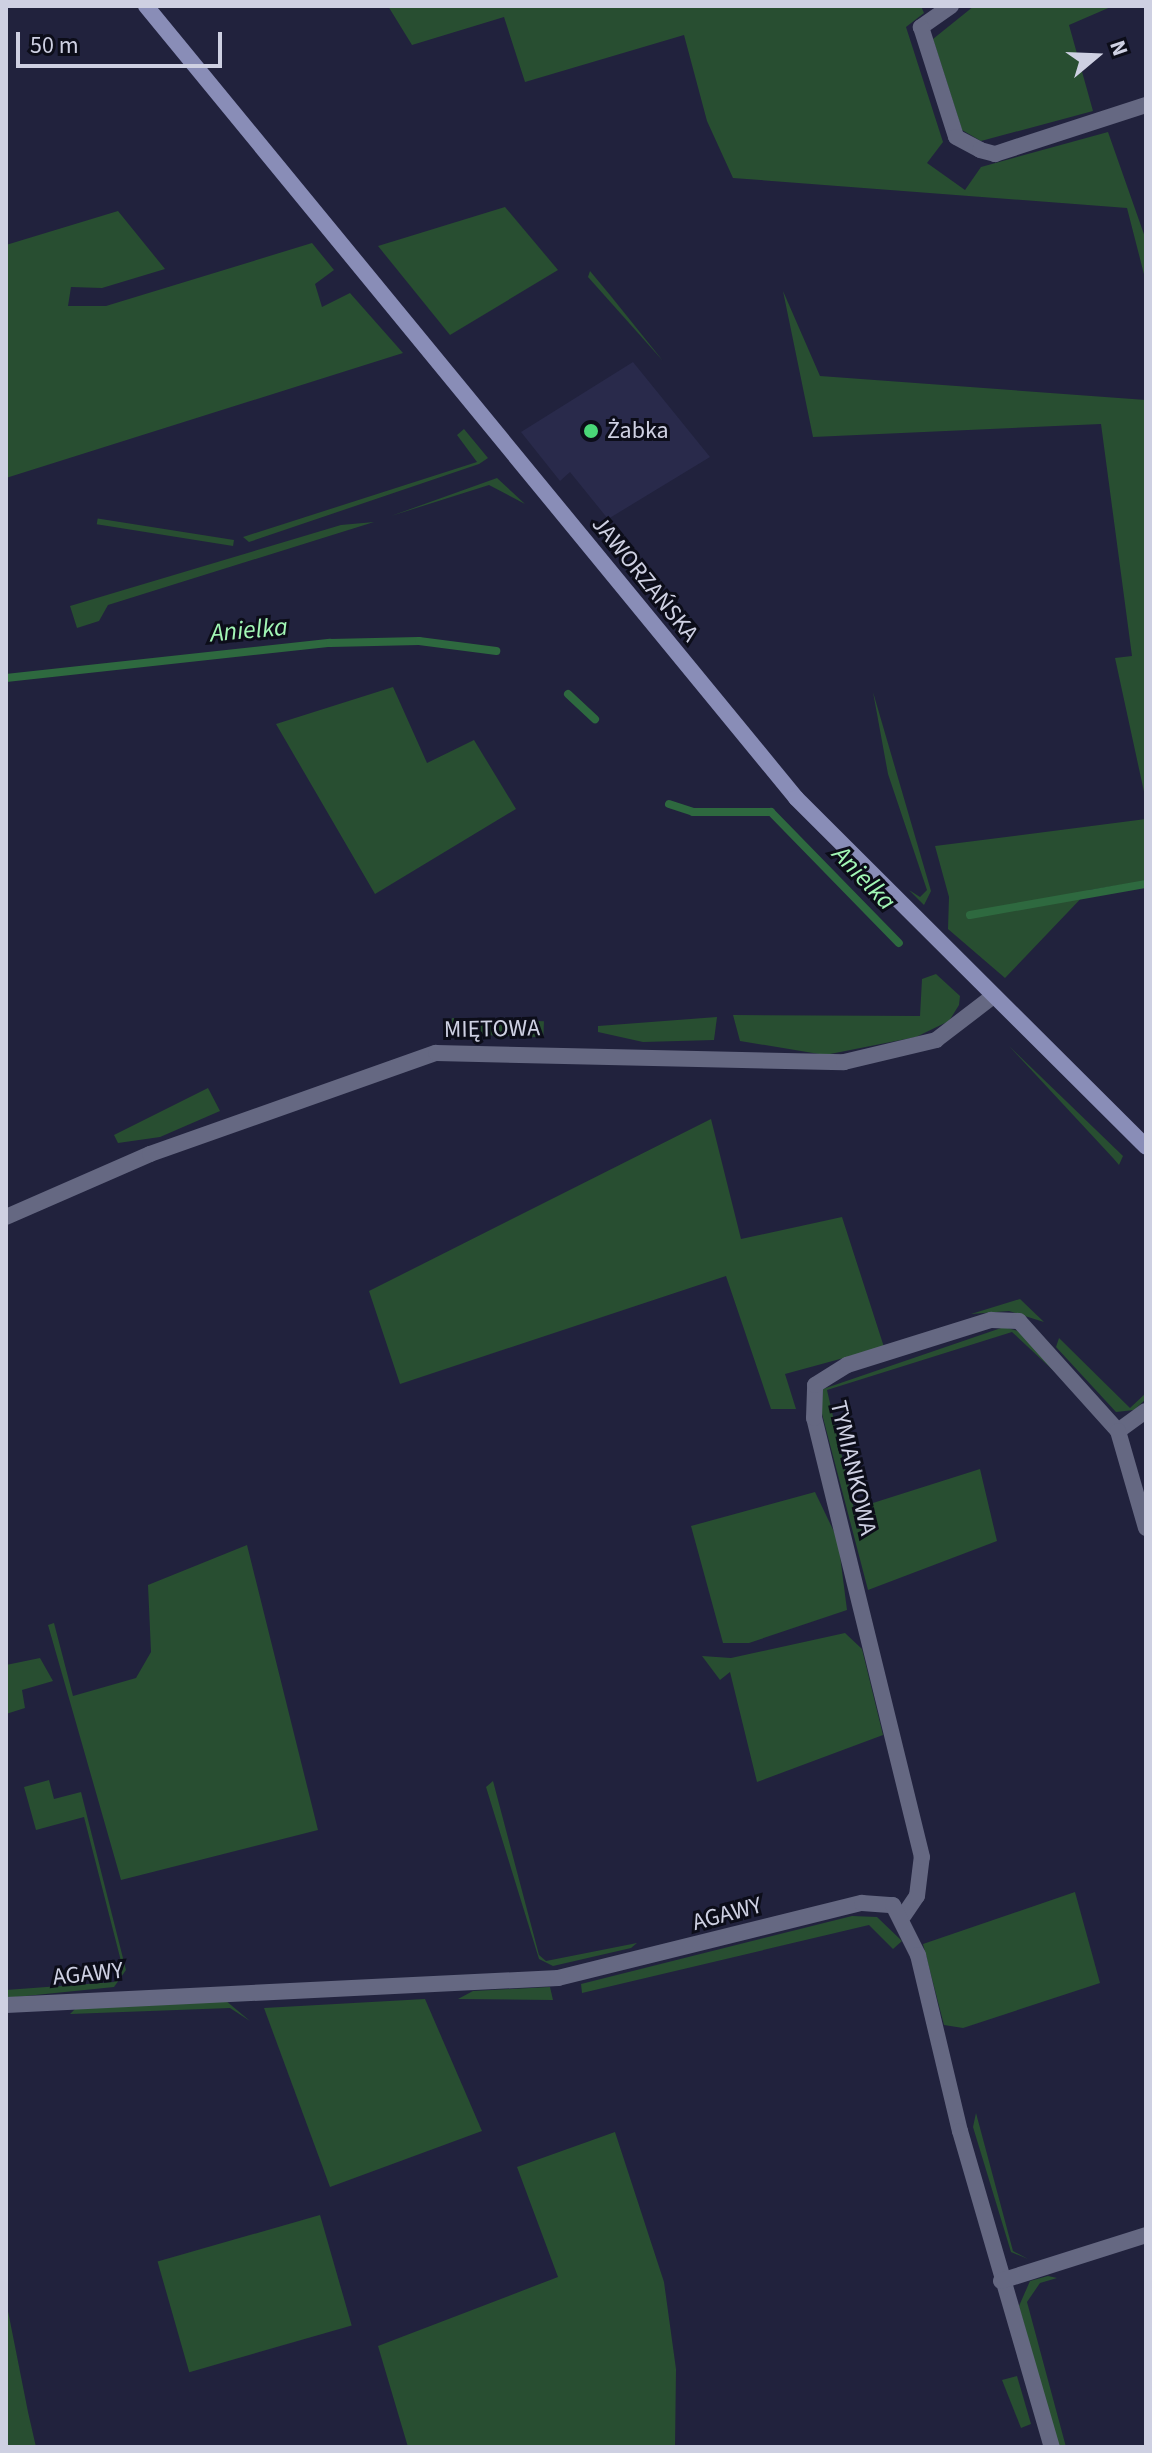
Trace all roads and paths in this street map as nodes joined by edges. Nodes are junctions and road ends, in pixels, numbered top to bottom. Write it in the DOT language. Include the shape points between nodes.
graph roads {
  1 [pos="146,6"];
  2 [pos="951,6"];
  3 [pos="1146,105"];
  4 [pos="992,997"];
  5 [pos="1146,1147"];
  6 [pos="6,1217"];
  7 [pos="1146,1411"];
  8 [pos="1118,1431"];
  9 [pos="1146,1528"];
  10 [pos="904,1915"];
  11 [pos="6,2005"];
  12 [pos="1146,2235"];
  13 [pos="1001,2281"];
  14 [pos="1052,2447"];
  1 -- 4 [label="street, JAWORZAŃSKA" via="787,787"];
  2 -- 3 [label="street" via="921,27 956,137 980,150 995,154"];
  4 -- 5 [label="street, JAWORZAŃSKA"];
  4 -- 6 [label="street, MIĘTOWA" via="936,1040 844,1062 436,1053 150,1154"];
  7 -- 8 [label="street"];
  8 -- 9 [label="street, TYMIANKOWA"];
  8 -- 10 [label="street, TYMIANKOWA" via="1030,1328 1010,1318 847,1365 815,1385 814,1418 922,1857 917,1896"];
  10 -- 11 [label="street, AGAWY" via="893,1905 862,1903 558,1978"];
  10 -- 13 [label="street"];
  12 -- 13 [label="street"];
  13 -- 14 [label="street"];
}
